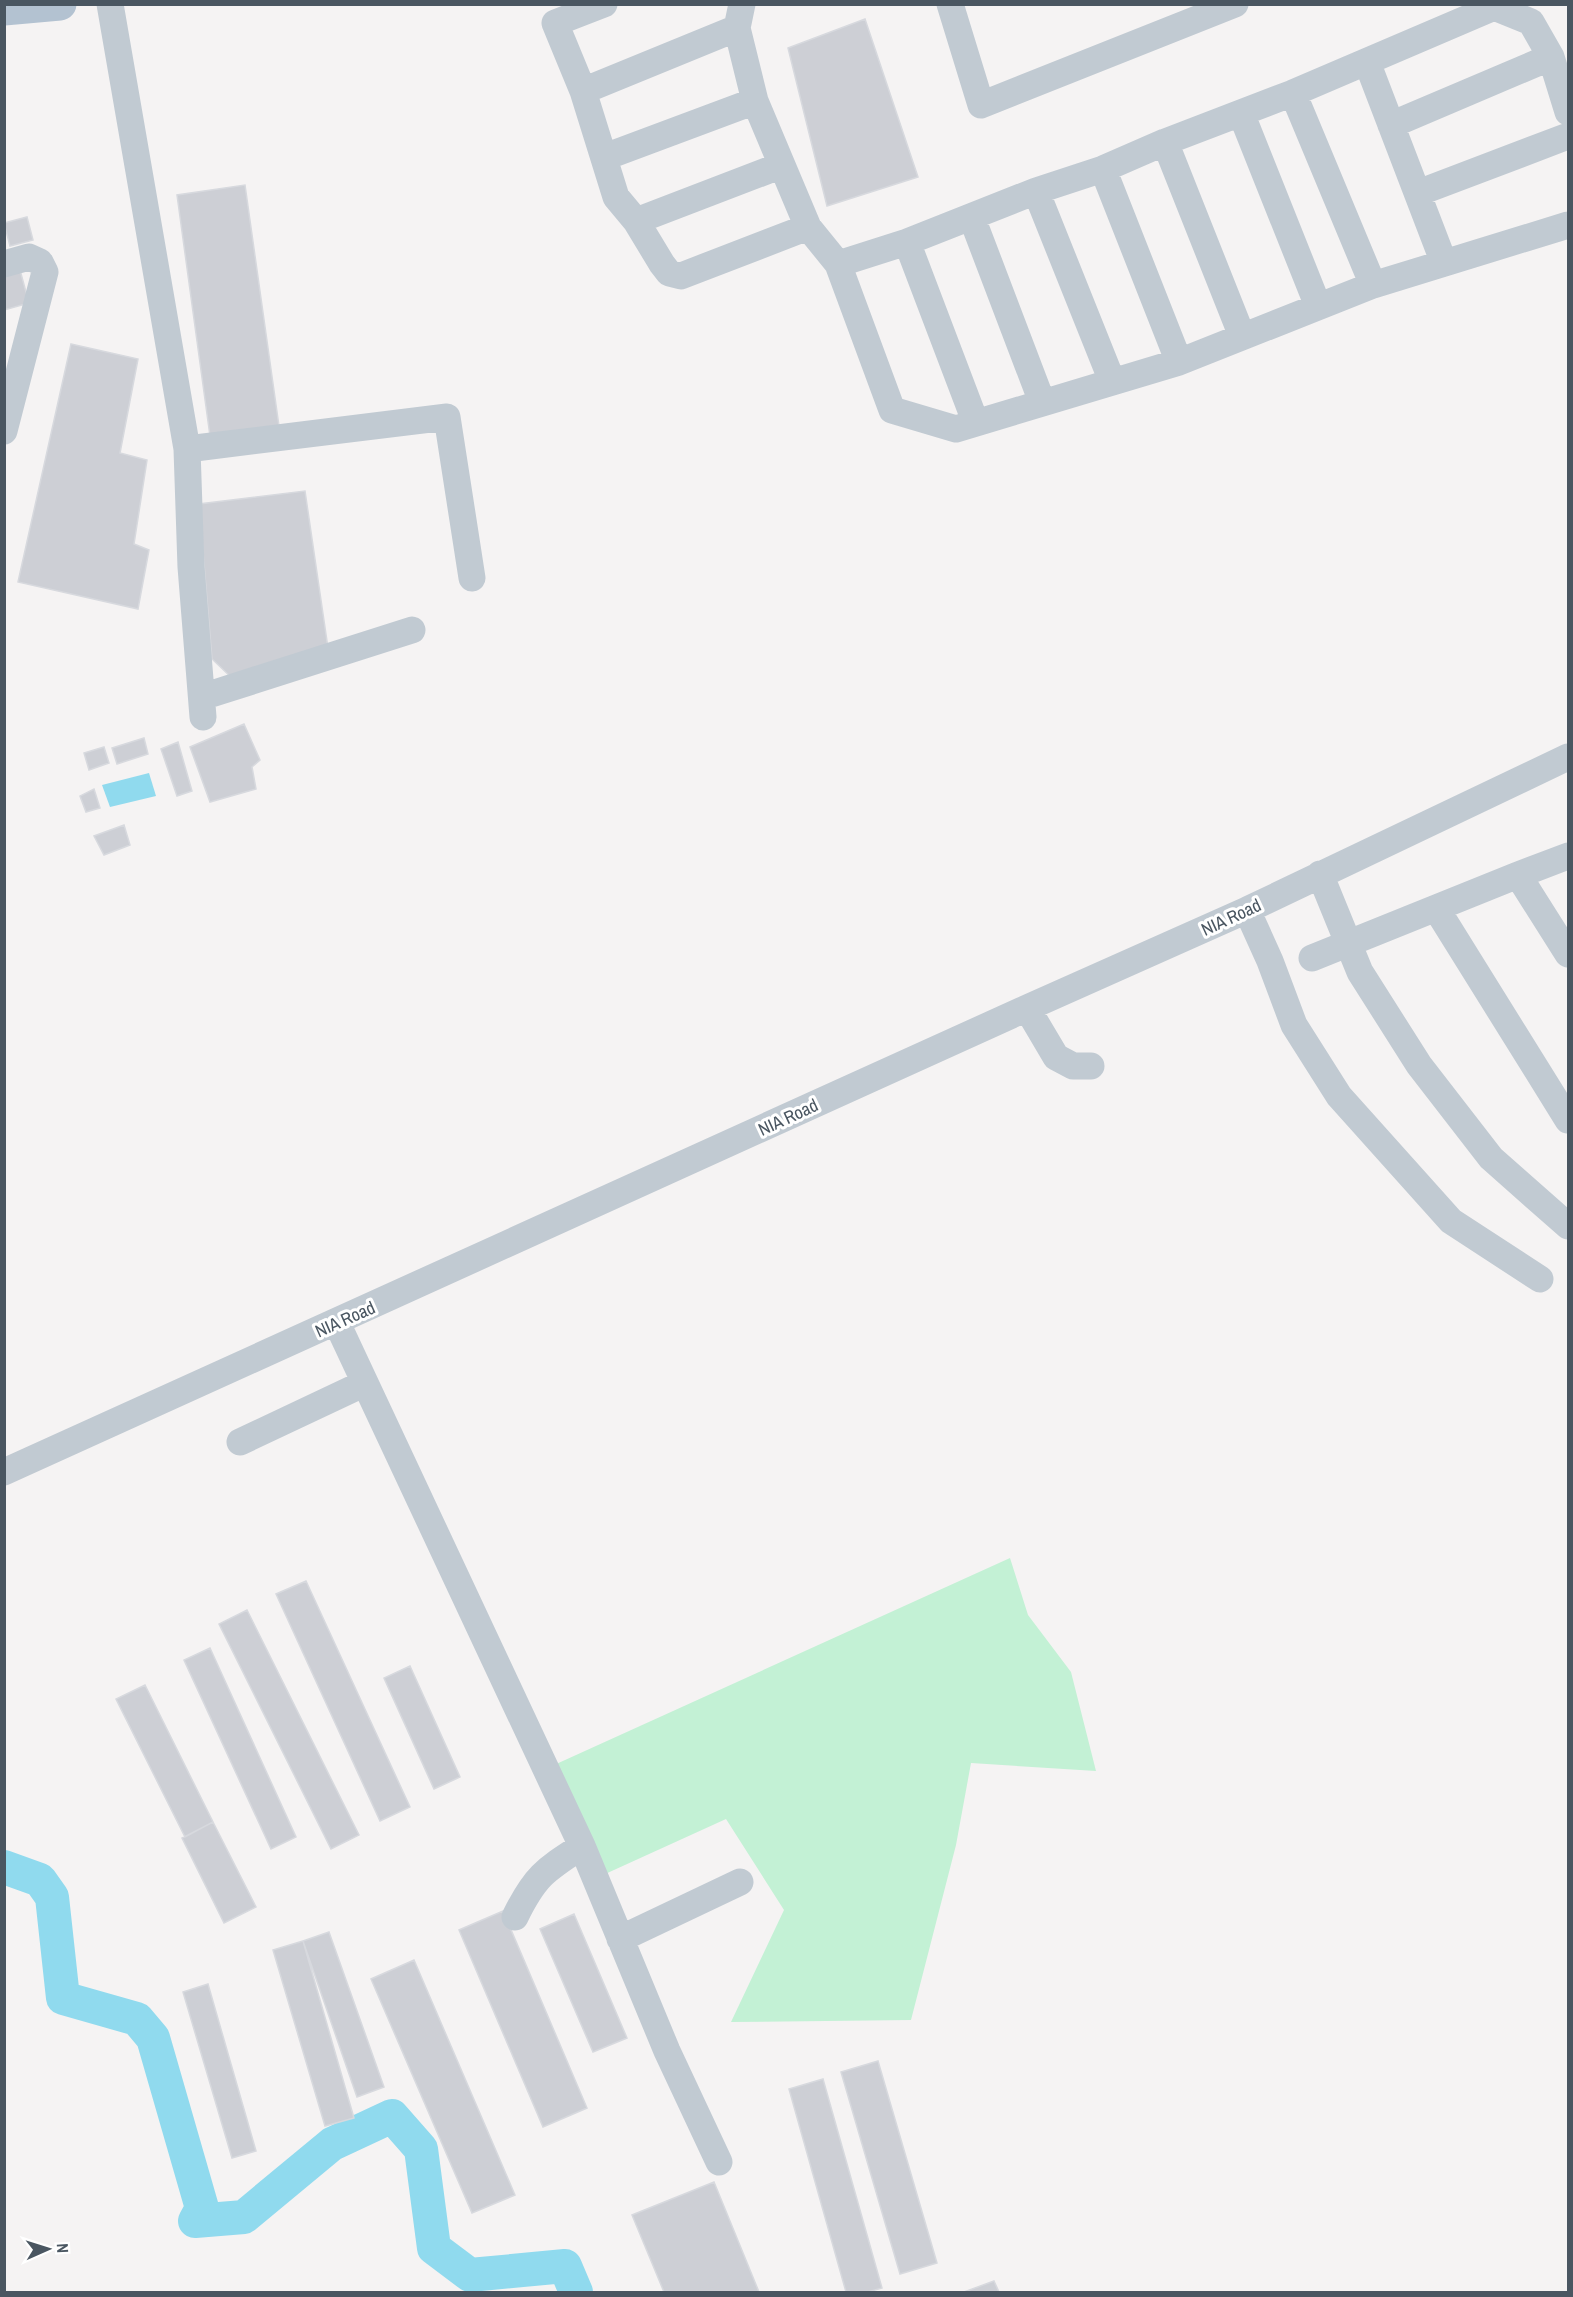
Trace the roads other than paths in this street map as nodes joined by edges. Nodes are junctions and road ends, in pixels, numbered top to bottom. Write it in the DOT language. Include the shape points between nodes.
graph roads {
  1 [pos="60,4"];
  2 [pos="110,4"];
  3 [pos="604,4"];
  4 [pos="950,4"];
  5 [pos="1235,4"];
  6 [pos="4,9"];
  7 [pos="740,16"];
  8 [pos="1551,57"];
  9 [pos="1367,62"];
  10 [pos="583,91"];
  11 [pos="1293,93"];
  12 [pos="755,101"];
  13 [pos="1569,112"];
  14 [pos="1241,113"];
  15 [pos="1391,125"];
  16 [pos="1569,136"];
  17 [pos="1165,142"];
  18 [pos="605,157"];
  19 [pos="782,165"];
  20 [pos="1103,169"];
  21 [pos="1036,191"];
  22 [pos="1418,193"];
  23 [pos="972,218"];
  24 [pos="636,221"];
  25 [pos="1569,225"];
  26 [pos="808,227"];
  27 [pos="907,242"];
  28 [pos="1444,263"];
  29 [pos="4,264"];
  30 [pos="838,264"];
  31 [pos="1373,285"];
  32 [pos="1318,306"];
  33 [pos="1242,336"];
  34 [pos="1179,362"];
  35 [pos="1112,381"];
  36 [pos="1042,402"];
  37 [pos="6,417"];
  38 [pos="975,421"];
  39 [pos="187,449"];
  40 [pos="472,578"];
  41 [pos="412,630"];
  42 [pos="1569,757"];
  43 [pos="1569,856"];
  44 [pos="1320,874"];
  45 [pos="1518,874"];
  46 [pos="1436,908"];
  47 [pos="1247,910"];
  48 [pos="1348,943"];
  49 [pos="1569,954"];
  50 [pos="1312,958"];
  51 [pos="1026,1008"];
  52 [pos="1091,1066"];
  53 [pos="1569,1120"];
  54 [pos="1569,1226"];
  55 [pos="1540,1279"];
  56 [pos="337,1323"];
  57 [pos="365,1383"];
  58 [pos="240,1442"];
  59 [pos="4,1473"];
  60 [pos="582,1846"];
  61 [pos="740,1882"];
  62 [pos="516,1917"];
  63 [pos="620,1939"];
  64 [pos="719,2162"];
  1 -- 6 [label="main road"];
  2 -- 39 [label="street"];
  3 -- 10 [label="street" via="555,22"];
  4 -- 5 [label="street" via="981,105"];
  7 -- 10 [label="street"];
  7 -- 12 [label="street"];
  8 -- 9 [label="street" via="1531,22 1494,7"];
  8 -- 13 [label="street"];
  8 -- 15 [label="street"];
  9 -- 11 [label="street"];
  9 -- 15 [label="street"];
  10 -- 18 [label="street"];
  11 -- 14 [label="street"];
  11 -- 31 [label="street"];
  12 -- 18 [label="street"];
  12 -- 19 [label="street"];
  14 -- 17 [label="street"];
  14 -- 32 [label="street"];
  15 -- 22 [label="street"];
  16 -- 22 [label="street"];
  17 -- 20 [label="street"];
  17 -- 33 [label="street"];
  18 -- 24 [label="street" via="616,197"];
  19 -- 24 [label="street"];
  19 -- 26 [label="street"];
  20 -- 21 [label="street"];
  20 -- 34 [label="street"];
  21 -- 23 [label="street"];
  21 -- 35 [label="street"];
  22 -- 28 [label="street"];
  23 -- 27 [label="street"];
  23 -- 36 [label="street"];
  24 -- 26 [label="street" via="669,273 681,276"];
  25 -- 28 [label="street"];
  26 -- 30 [label="street"];
  27 -- 30 [label="street"];
  27 -- 38 [label="street"];
  28 -- 31 [label="street"];
  29 -- 37 [label="street" via="29,257 40,262 45,272"];
  30 -- 38 [label="street" via="892,410 956,429"];
  31 -- 32 [label="street"];
  32 -- 33 [label="street"];
  33 -- 34 [label="street"];
  34 -- 35 [label="street"];
  35 -- 36 [label="street"];
  36 -- 38 [label="street"];
  39 -- 40 [label="street" via="447,417"];
  39 -- 41 [label="street" via="202,707"];
  42 -- 44 [label="street, NIA Road"];
  43 -- 45 [label="street"];
  44 -- 47 [label="street, NIA Road"];
  44 -- 48 [label="street"];
  45 -- 46 [label="street"];
  45 -- 49 [label="street"];
  46 -- 48 [label="street"];
  46 -- 53 [label="street"];
  47 -- 51 [label="street, NIA Road"];
  47 -- 55 [label="street" via="1294,1025 1339,1096 1451,1221"];
  48 -- 50 [label="street"];
  48 -- 54 [label="street" via="1360,972 1419,1065 1491,1158"];
  51 -- 52 [label="street" via="1056,1057 1073,1065"];
  51 -- 56 [label="street, NIA Road"];
  56 -- 57 [label="street"];
  56 -- 59 [label="street, NIA Road"];
  57 -- 58 [label="street"];
  57 -- 60 [label="street"];
  60 -- 62 [label="street" via="544,1871 527,1892"];
  60 -- 63 [label="street"];
  61 -- 63 [label="street"];
  63 -- 64 [label="street"];
}
